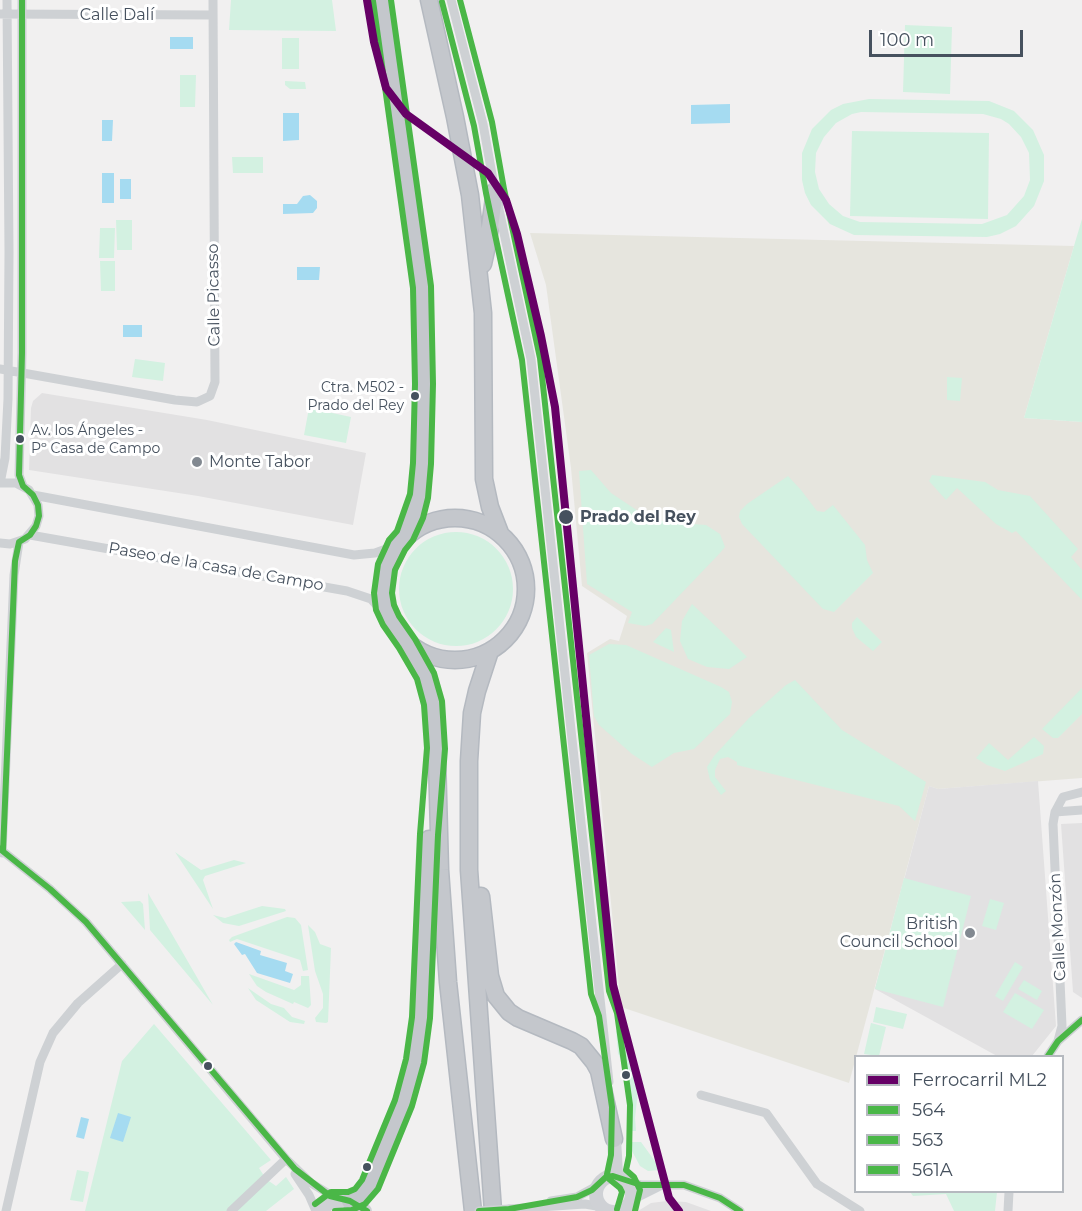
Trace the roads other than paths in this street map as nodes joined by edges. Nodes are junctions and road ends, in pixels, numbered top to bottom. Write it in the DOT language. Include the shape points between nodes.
graph roads {
  1 [pos="7,0"];
  2 [pos="22,0"];
  3 [pos="213,0"];
  4 [pos="382,0"];
  5 [pos="429,0"];
  6 [pos="451,0"];
  7 [pos="4,14"];
  8 [pos="22,14"];
  9 [pos="213,15"];
  10 [pos="495,191"];
  11 [pos="4,201"];
  12 [pos="480,277"];
  13 [pos="4,283"];
  14 [pos="4,370"];
  15 [pos="21,373"];
  16 [pos="0,483"];
  17 [pos="23,486"];
  18 [pos="33,495"];
  19 [pos="500,533"];
  20 [pos="30,535"];
  21 [pos="401,541"];
  22 [pos="19,542"];
  23 [pos="0,543"];
  24 [pos="391,621"];
  25 [pos="407,642"];
  26 [pos="490,651"];
  27 [pos="436,748"];
  28 [pos="469,761"];
  29 [pos="1082,792"];
  30 [pos="1082,810"];
  31 [pos="1055,812"];
  32 [pos="1,852"];
  33 [pos="122,964"];
  34 [pos="1082,1020"];
  35 [pos="1058,1041"];
  36 [pos="1049,1055"];
  37 [pos="701,1095"];
  38 [pos="614,1139"];
  39 [pos="286,1160"];
  40 [pos="623,1180"];
  41 [pos="663,1185"];
  42 [pos="597,1186"];
  43 [pos="1009,1193"];
  44 [pos="345,1200"];
  45 [pos="628,1206"];
  46 [pos="602,1208"];
  47 [pos="501,1210"];
  48 [pos="6,1211"];
  49 [pos="231,1211"];
  50 [pos="318,1211"];
  51 [pos="366,1211"];
  52 [pos="473,1211"];
  53 [pos="479,1211"];
  54 [pos="740,1211"];
  55 [pos="860,1211"];
  56 [pos="1008,1211"];
  1 -- 7 [label="street"];
  2 -- 8 [label="street"];
  3 -- 9 [label="street, Calle Picasso"];
  4 -- 21 [label="highway" via="422,287 422,464 414,515"];
  5 -- 12 [label="highway" via="470,195"];
  6 -- 10 [label="street" via="483,124"];
  7 -- 8 [label="street, Calle Dalí"];
  7 -- 11 [label="street"];
  8 -- 9 [label="street, Calle Dalí"];
  8 -- 15 [label="street"];
  9 -- 15 [label="street, Calle Picasso" via="215,382 210,396 197,402 176,400"];
  10 -- 12 [label="highway"];
  10 -- 38 [label="street" via="531,359"];
  11 -- 13 [label="street"];
  12 -- 19 [label="highway" via="485,363 484,478"];
  13 -- 14 [label="street"];
  14 -- 15 [label="street"];
  14 -- 16 [label="street" via="5,458"];
  15 -- 17 [label="street" via="19,475"];
  16 -- 17 [label="street"];
  17 -- 18 [label="street"];
  18 -- 20 [label="street" via="39,516"];
  18 -- 21 [label="street" via="354,555 375,553"];
  19 -- 21 [label="highway" via="479,521 452,517 430,521"];
  19 -- 26 [label="highway" via="515,550 524,570 525,602 509,635"];
  20 -- 22 [label="street"];
  20 -- 24 [label="street, Paseo de la casa de Campo" via="348,591 371,599"];
  21 -- 24 [label="highway" via="383,580"];
  22 -- 23 [label="street"];
  22 -- 32 [label="street" via="14,576"];
  24 -- 25 [label="highway"];
  25 -- 26 [label="highway" via="441,659 465,659"];
  25 -- 27 [label="highway" via="425,675 433,703"];
  26 -- 28 [label="highway" via="472,713"];
  27 -- 44 [label="highway" via="421,1018 415,1061 405,1103 375,1176 366,1191"];
  27 -- 52 [label="highway" via="447,970"];
  28 -- 38 [label="highway" via="490,976 496,996 518,1018 581,1046 599,1071"];
  28 -- 47 [label="highway" via="469,870"];
  29 -- 31 [label="street" via="1063,797"];
  30 -- 31 [label="street"];
  31 -- 35 [label="street, Calle Monzón" via="1062,1026"];
  32 -- 33 [label="street" via="86,922"];
  33 -- 39 [label="street"];
  33 -- 48 [label="street" via="78,1003 53,1033 40,1062"];
  34 -- 35 [label="street"];
  35 -- 36 [label="street"];
  37 -- 55 [label="street" via="766,1113 817,1184"];
  38 -- 40 [label="main road" via="616,1173"];
  39 -- 44 [label="street" via="319,1190"];
  39 -- 49 [label="street"];
  39 -- 50 [label="street"];
  40 -- 41 [label="street"];
  40 -- 42 [label="main road" via="606,1177"];
  40 -- 45 [label="main road" via="631,1191"];
  41 -- 45 [label="street"];
  41 -- 54 [label="street" via="684,1185 720,1198"];
  42 -- 46 [label="main road"];
  42 -- 47 [label="street" via="577,1197"];
  43 -- 56 [label="street"];
  44 -- 50 [label="main road"];
  44 -- 51 [label="main road"];
  45 -- 46 [label="main road" via="616,1211"];
  46 -- 47 [label="street" via="585,1204"];
  47 -- 53 [label="street, bridge"];
}
